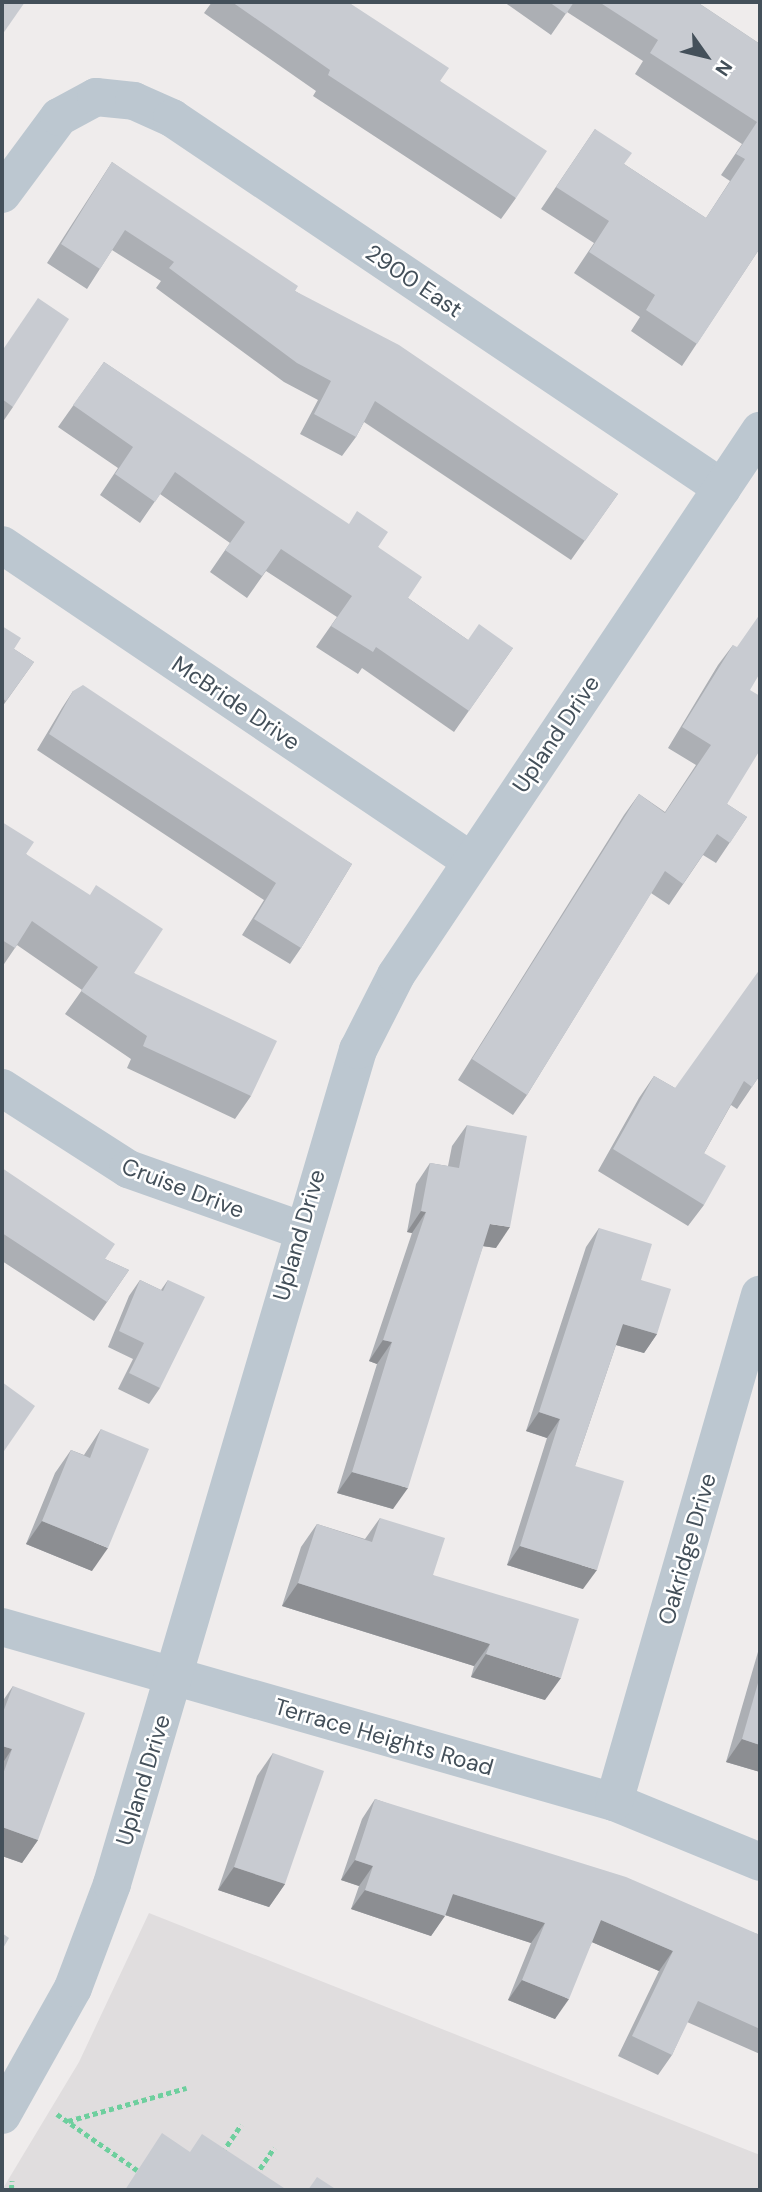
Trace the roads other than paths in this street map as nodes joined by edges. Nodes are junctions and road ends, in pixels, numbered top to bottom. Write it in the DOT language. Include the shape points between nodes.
graph roads {
  1 [pos="2,194"];
  2 [pos="760,431"];
  3 [pos="722,488"];
  4 [pos="2,545"];
  5 [pos="471,860"];
  6 [pos="2,1088"];
  7 [pos="300,1230"];
  8 [pos="760,1295"];
  9 [pos="2,1626"];
  10 [pos="173,1677"];
  11 [pos="614,1802"];
  12 [pos="760,1862"];
  13 [pos="2,2115"];
  1 -- 3 [label="street, 2900 East" via="59,117 96,97 134,101 172,118"];
  2 -- 3 [label="street, Upland Drive"];
  3 -- 5 [label="street, Upland Drive"];
  4 -- 5 [label="street, McBride Drive"];
  5 -- 7 [label="street, Upland Drive" via="396,975 358,1050"];
  6 -- 7 [label="street, Cruise Drive" via="128,1169"];
  7 -- 10 [label="street, Upland Drive"];
  8 -- 11 [label="street, Oakridge Drive"];
  9 -- 10 [label="street, Terrace Heights Road"];
  10 -- 11 [label="street, Terrace Heights Road"];
  10 -- 13 [label="street, Upland Drive" via="112,1884 73,1988"];
  11 -- 12 [label="street, Terrace Heights Road"];
}
